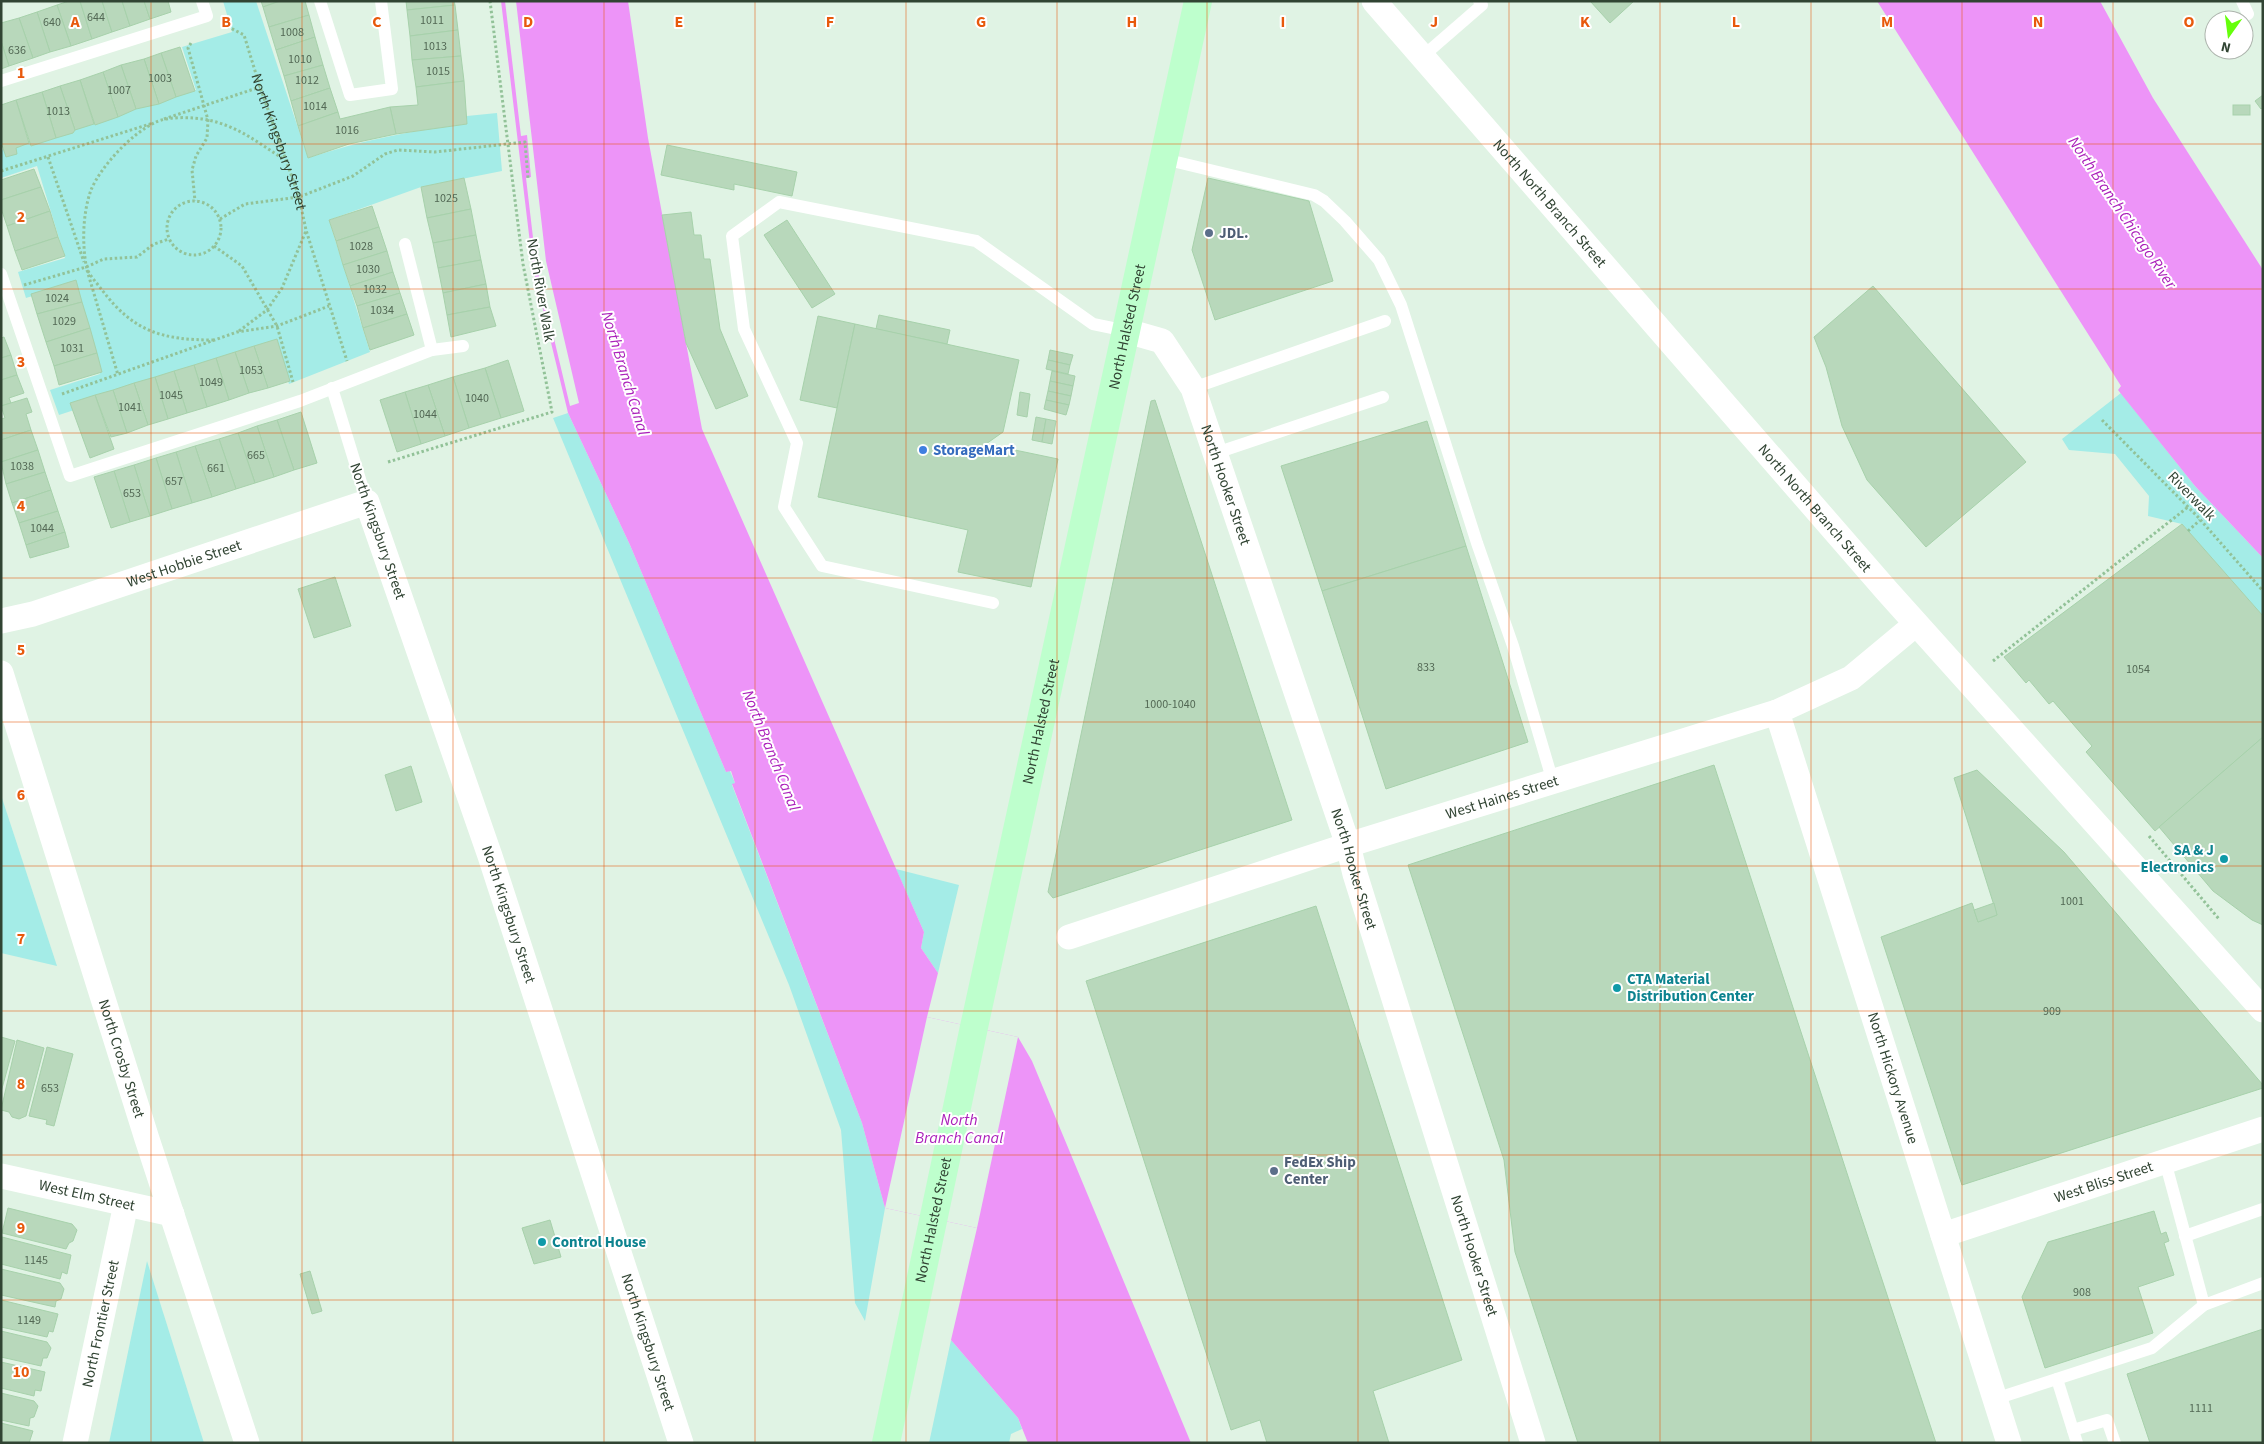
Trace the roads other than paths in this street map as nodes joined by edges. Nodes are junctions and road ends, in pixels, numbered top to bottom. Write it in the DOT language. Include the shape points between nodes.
graph roads {
  1 [pos="202,1"];
  2 [pos="320,1"];
  3 [pos="381,1"];
  4 [pos="1198,1"];
  5 [pos="1374,1"];
  6 [pos="1479,1"];
  7 [pos="1422,57"];
  8 [pos="1,81"];
  9 [pos="1164,159"];
  10 [pos="405,244"];
  11 [pos="1,274"];
  12 [pos="1385,321"];
  13 [pos="1127,331"];
  14 [pos="463,346"];
  15 [pos="432,350"];
  16 [pos="332,388"];
  17 [pos="1193,388"];
  18 [pos="1383,397"];
  19 [pos="1216,453"];
  20 [pos="367,502"];
  21 [pos="993,603"];
  22 [pos="1,621"];
  23 [pos="1916,624"];
  24 [pos="1,673"];
  25 [pos="1777,712"];
  26 [pos="1553,782"];
  27 [pos="1348,845"];
  28 [pos="1069,937"];
  29 [pos="2263,1010"];
  30 [pos="2263,1129"];
  31 [pos="2165,1161"];
  32 [pos="1,1176"];
  33 [pos="126,1204"];
  34 [pos="2263,1209"];
  35 [pos="172,1214"];
  36 [pos="1943,1235"];
  37 [pos="2185,1236"];
  38 [pos="2263,1283"];
  39 [pos="2204,1305"];
  40 [pos="2057,1379"];
  41 [pos="1995,1398"];
  42 [pos="2075,1437"];
  43 [pos="75,1443"];
  44 [pos="246,1443"];
  45 [pos="681,1443"];
  46 [pos="886,1443"];
  47 [pos="1533,1443"];
  48 [pos="2009,1443"];
  49 [pos="2115,1443"];
  1 -- 8 [label="lane" via="207,16"];
  2 -- 3 [label="lane" via="350,95 392,89"];
  4 -- 9 [label="main road, North Halsted Street"];
  5 -- 7 [label="street, North North Branch Street"];
  6 -- 7 [label="lane" via="1482,4"];
  7 -- 23 [label="street, North North Branch Street"];
  9 -- 13 [label="main road, North Halsted Street"];
  9 -- 26 [label="lane" via="1314,195 1345,221 1379,260 1401,305 1513,646"];
  10 -- 15 [label="lane"];
  11 -- 16 [label="lane" via="70,476"];
  12 -- 17 [label="lane"];
  13 -- 17 [label="street, North Hooker Street" via="1162,341"];
  13 -- 21 [label="lane" via="1093,324 976,241 779,202 732,236 744,329 796,443 784,507 822,566"];
  13 -- 46 [label="main road, North Halsted Street" via="932,1218"];
  14 -- 15 [label="lane"];
  15 -- 16 [label="lane"];
  16 -- 20 [label="lane, North Kingsbury Street"];
  17 -- 19 [label="street, North Hooker Street"];
  18 -- 19 [label="lane"];
  19 -- 27 [label="street, North Hooker Street"];
  20 -- 22 [label="street, West Hobbie Street" via="33,614"];
  20 -- 45 [label="street, North Kingsbury Street" via="490,856"];
  23 -- 25 [label="street, West Haines Street" via="1851,678"];
  23 -- 29 [label="street, North North Branch Street"];
  24 -- 35 [label="street, North Crosby Street"];
  25 -- 26 [label="street, West Haines Street"];
  25 -- 36 [label="street, North Hickory Avenue"];
  26 -- 27 [label="street, West Haines Street"];
  27 -- 28 [label="street, West Haines Street"];
  27 -- 47 [label="street, North Hooker Street"];
  30 -- 31 [label="street, West Bliss Street"];
  31 -- 36 [label="street, West Bliss Street"];
  31 -- 37 [label="lane"];
  32 -- 33 [label="street, West Elm Street"];
  33 -- 35 [label="street, West Elm Street"];
  33 -- 43 [label="street, North Frontier Street"];
  34 -- 37 [label="lane"];
  35 -- 44 [label="street, North Crosby Street"];
  36 -- 41 [label="street, North Hickory Avenue"];
  37 -- 39 [label="lane"];
  38 -- 39 [label="lane"];
  39 -- 40 [label="lane" via="2152,1348"];
  40 -- 41 [label="lane"];
  40 -- 42 [label="lane"];
  41 -- 48 [label="street, North Hickory Avenue"];
  42 -- 49 [label="lane" via="2107,1420"];
}
